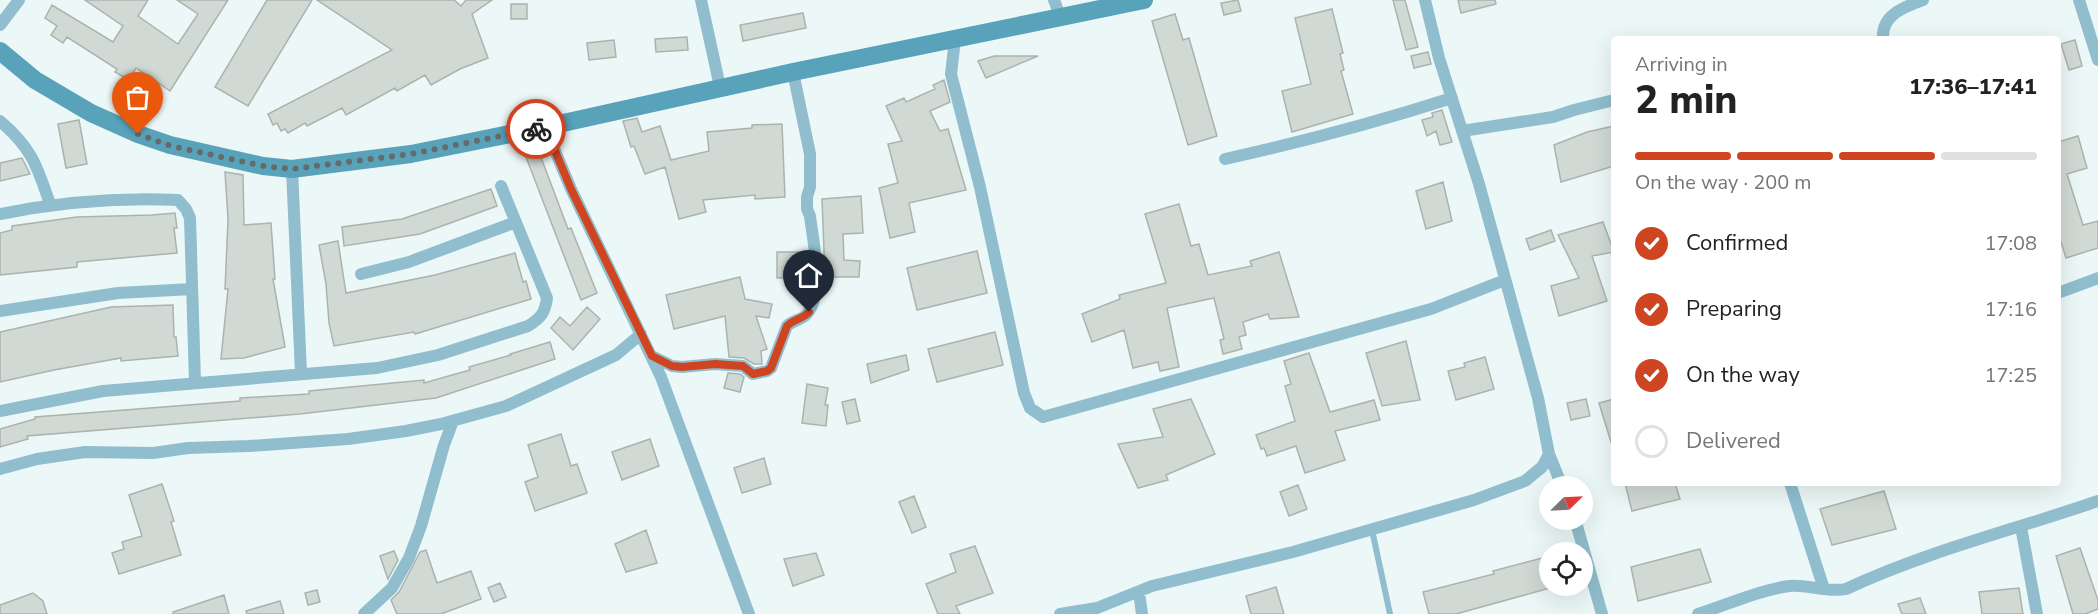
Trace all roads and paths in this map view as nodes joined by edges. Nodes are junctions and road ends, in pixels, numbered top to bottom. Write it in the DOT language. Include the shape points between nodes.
graph roads {
  1 [pos="19,0"];
  2 [pos="701,0"];
  3 [pos="1143,0"];
  4 [pos="1425,0"];
  5 [pos="1923,0"];
  6 [pos="2079,0"];
  7 [pos="1057,8"];
  8 [pos="0,25"];
  9 [pos="1883,36"];
  10 [pos="955,39"];
  11 [pos="0,51"];
  12 [pos="2098,60"];
  13 [pos="793,72"];
  14 [pos="720,87"];
  15 [pos="1452,98"];
  16 [pos="1611,101"];
  17 [pos="0,121"];
  18 [pos="545,127"];
  19 [pos="1462,131"];
  20 [pos="1225,159"];
  21 [pos="292,169"];
  22 [pos="501,186"];
  23 [pos="50,204"];
  24 [pos="0,214"];
  25 [pos="516,222"];
  26 [pos="361,274"];
  27 [pos="2098,278"];
  28 [pos="1505,280"];
  29 [pos="192,289"];
  30 [pos="2061,292"];
  31 [pos="0,311"];
  32 [pos="641,334"];
  33 [pos="652,356"];
  34 [pos="301,374"];
  35 [pos="195,382"];
  36 [pos="0,411"];
  37 [pos="453,421"];
  38 [pos="1549,454"];
  39 [pos="0,470"];
  40 [pos="1558,476"];
  41 [pos="1791,486"];
  42 [pos="2098,501"];
  43 [pos="2021,527"];
  44 [pos="1372,530"];
  45 [pos="1578,530"];
  46 [pos="1824,589"];
  47 [pos="1139,592"];
  48 [pos="364,614"];
  49 [pos="749,614"];
  50 [pos="1060,614"];
  51 [pos="1142,614"];
  52 [pos="1390,614"];
  53 [pos="1602,614"];
  54 [pos="1698,614"];
  55 [pos="2037,614"];
  1 -- 8 [label="street"];
  2 -- 14 [label="street"];
  3 -- 7 [label="main road"];
  4 -- 15 [label="street"];
  5 -- 9 [label="street" via="1904,6 1888,18"];
  6 -- 12 [label="street"];
  7 -- 10 [label="main road"];
  10 -- 13 [label="main road"];
  10 -- 28 [label="street" via="951,74 1023,385 1030,408 1043,417 1431,309"];
  11 -- 21 [label="main road" via="35,80 91,113 138,134 171,146"];
  13 -- 14 [label="main road"];
  13 -- 33 [label="street" via="810,154 807,197 817,285 809,312 787,326 767,371 753,374 743,366 715,364 672,366"];
  14 -- 18 [label="main road"];
  15 -- 19 [label="street"];
  15 -- 20 [label="street" via="1313,139"];
  16 -- 19 [label="street" via="1553,117"];
  17 -- 23 [label="street" via="28,149"];
  18 -- 21 [label="main road" via="411,154"];
  18 -- 32 [label="street"];
  19 -- 28 [label="street"];
  21 -- 34 [label="street"];
  22 -- 25 [label="street"];
  23 -- 24 [label="street"];
  23 -- 29 [label="street" via="141,198 178,200 190,218"];
  25 -- 26 [label="street"];
  25 -- 34 [label="street" via="548,298 540,319 438,355 377,368"];
  27 -- 30 [label="street"];
  28 -- 38 [label="street" via="1538,398"];
  29 -- 31 [label="street" via="118,293"];
  29 -- 35 [label="street"];
  32 -- 33 [label="street"];
  32 -- 37 [label="street" via="616,355 591,368 506,406"];
  33 -- 49 [label="street"];
  34 -- 35 [label="street"];
  35 -- 36 [label="street" via="103,391"];
  37 -- 39 [label="street" via="348,439 153,453 85,452 36,459"];
  37 -- 48 [label="street" via="409,558 392,588"];
  38 -- 40 [label="street"];
  38 -- 44 [label="street" via="1542,467 1525,481"];
  41 -- 46 [label="street"];
  42 -- 43 [label="street"];
  43 -- 46 [label="street" via="1948,549 1846,589"];
  43 -- 55 [label="street"];
  44 -- 47 [label="street"];
  44 -- 52 [label="lane"];
  45 -- 53 [label="street"];
  46 -- 54 [label="street" via="1790,586"];
  47 -- 50 [label="street" via="1097,608"];
  47 -- 51 [label="street"];
}
